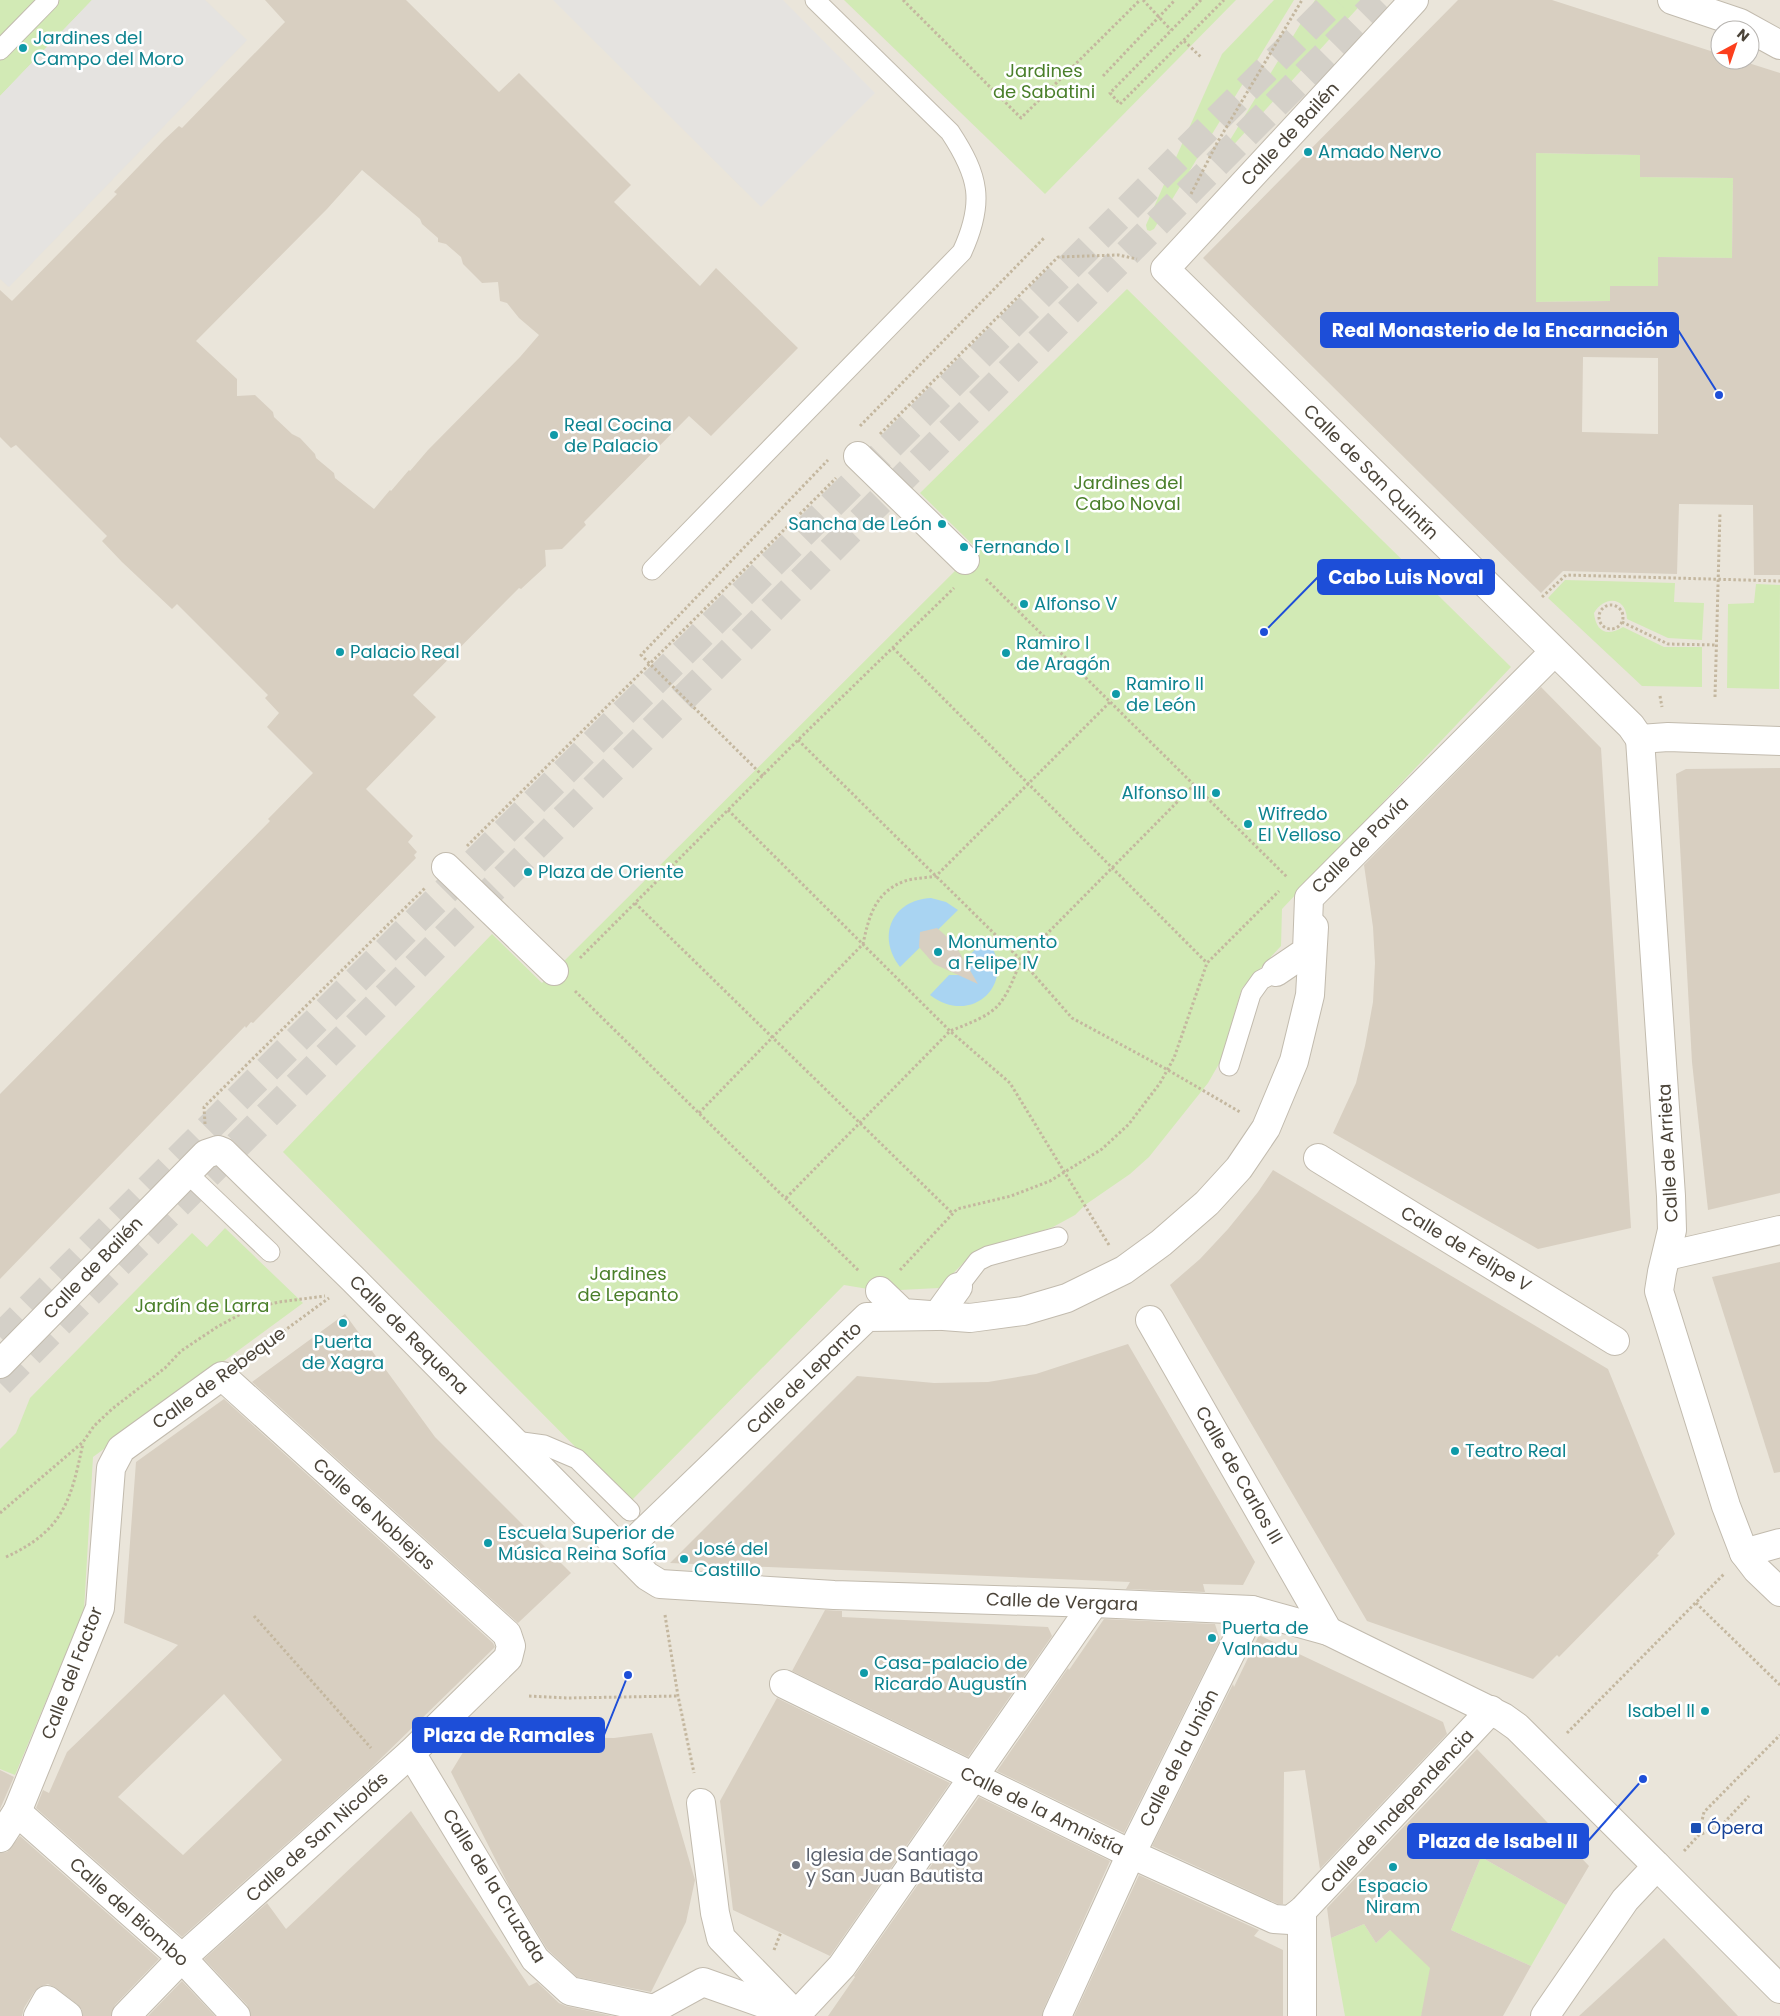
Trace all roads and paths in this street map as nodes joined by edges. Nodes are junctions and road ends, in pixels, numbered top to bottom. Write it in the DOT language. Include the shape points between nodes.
graph roads {
  1 [pos="49,0"];
  2 [pos="815,0"];
  3 [pos="1141,0"];
  4 [pos="1175,0"];
  5 [pos="1200,0"];
  6 [pos="1224,0"];
  7 [pos="1302,0"];
  8 [pos="1414,0"];
  9 [pos="1672,0"];
  10 [pos="905,1"];
  11 [pos="1158,17"];
  12 [pos="1171,30"];
  13 [pos="1184,41"];
  14 [pos="1780,45"];
  15 [pos="0,50"];
  16 [pos="1202,58"];
  17 [pos="1103,76"];
  18 [pos="1191,194"];
  19 [pos="1155,265"];
  20 [pos="858,456"];
  21 [pos="1720,512"];
  22 [pos="970,564"];
  23 [pos="652,570"];
  24 [pos="1718,580"];
  25 [pos="1780,581"];
  26 [pos="1538,601"];
  27 [pos="1622,622"];
  28 [pos="1716,645"];
  29 [pos="893,648"];
  30 [pos="1554,652"];
  31 [pos="641,655"];
  32 [pos="650,664"];
  33 [pos="1715,697"];
  34 [pos="1110,702"];
  35 [pos="1640,738"];
  36 [pos="798,740"];
  37 [pos="1780,742"];
  38 [pos="763,776"];
  39 [pos="1028,783"];
  40 [pos="1194,785"];
  41 [pos="728,810"];
  42 [pos="446,867"];
  43 [pos="1113,868"];
  44 [pos="936,876"];
  45 [pos="1299,889"];
  46 [pos="635,903"];
  47 [pos="863,944"];
  48 [pos="1022,960"];
  49 [pos="1207,962"];
  50 [pos="1276,972"];
  51 [pos="557,974"];
  52 [pos="950,1031"];
  53 [pos="772,1038"];
  54 [pos="1229,1066"];
  55 [pos="1168,1070"];
  56 [pos="204,1107"];
  57 [pos="698,1113"];
  58 [pos="859,1123"];
  59 [pos="1266,1128"];
  60 [pos="1318,1158"];
  61 [pos="187,1173"];
  62 [pos="1065,1173"];
  63 [pos="1076,1190"];
  64 [pos="786,1198"];
  65 [pos="952,1214"];
  66 [pos="1780,1230"];
  67 [pos="1058,1237"];
  68 [pos="270,1252"];
  69 [pos="1667,1256"];
  70 [pos="958,1287"];
  71 [pos="880,1291"];
  72 [pos="334,1295"];
  73 [pos="937,1316"];
  74 [pos="1150,1320"];
  75 [pos="1615,1340"];
  76 [pos="0,1364"];
  77 [pos="222,1376"];
  78 [pos="515,1441"];
  79 [pos="83,1442"];
  80 [pos="111,1468"];
  81 [pos="630,1511"];
  82 [pos="1780,1543"];
  83 [pos="624,1551"];
  84 [pos="1744,1553"];
  85 [pos="6,1557"];
  86 [pos="660,1584"];
  87 [pos="1780,1592"];
  88 [pos="1094,1603"];
  89 [pos="1696,1603"];
  90 [pos="1252,1610"];
  91 [pos="254,1616"];
  92 [pos="1328,1631"];
  93 [pos="508,1658"];
  94 [pos="784,1684"];
  95 [pos="1780,1686"];
  96 [pos="529,1696"];
  97 [pos="678,1696"];
  98 [pos="1491,1710"];
  99 [pos="1780,1735"];
  100 [pos="411,1753"];
  101 [pos="1545,1755"];
  102 [pos="974,1777"];
  103 [pos="1749,1796"];
  104 [pos="701,1803"];
  105 [pos="17,1812"];
  106 [pos="0,1838"];
  107 [pos="1131,1854"];
  108 [pos="1656,1866"];
  109 [pos="1302,1911"];
  110 [pos="781,1932"];
  111 [pos="775,1946"];
  112 [pos="182,1958"];
  113 [pos="1775,1984"];
  114 [pos="654,2013"];
  115 [pos="38,2016"];
  116 [pos="68,2016"];
  117 [pos="126,2016"];
  118 [pos="236,2016"];
  119 [pos="797,2016"];
  120 [pos="1057,2016"];
  121 [pos="1302,2016"];
  122 [pos="1545,2016"];
  1 -- 15 [label="lane"];
  2 -- 23 [label="lane" via="950,132 965,155 973,176 977,203 971,232 962,252"];
  3 -- 10 [label="path" via="1021,118"];
  3 -- 11 [label="path"];
  4 -- 11 [label="path"];
  5 -- 12 [label="path"];
  6 -- 13 [label="path"];
  7 -- 18 [label="path" via="1217,143"];
  8 -- 19 [label="street, Calle de Bailén"];
  9 -- 14 [label="street" via="1740,23"];
  11 -- 12 [label="path"];
  11 -- 17 [label="path"];
  12 -- 13 [label="path" via="1110,93 1120,104"];
  13 -- 16 [label="path"];
  19 -- 20 [label="path" via="1118,255 1058,257"];
  19 -- 30 [label="street, Calle de San Quintín"];
  20 -- 22 [label="street"];
  20 -- 32 [label="path"];
  21 -- 24 [label="path"];
  22 -- 29 [label="path"];
  22 -- 34 [label="path"];
  24 -- 25 [label="path"];
  24 -- 26 [label="path" via="1566,575"];
  24 -- 28 [label="path"];
  27 -- 27 [label="path" via="1622,610 1615,605 1608,605 1599,613 1599,621 1608,629 1616,628"];
  27 -- 28 [label="path" via="1668,644"];
  28 -- 33 [label="path"];
  29 -- 36 [label="path"];
  29 -- 39 [label="path"];
  30 -- 35 [label="street, Calle de San Quintín"];
  30 -- 45 [label="street, Calle de Pavía"];
  31 -- 32 [label="path"];
  32 -- 38 [label="path"];
  32 -- 42 [label="path"];
  34 -- 39 [label="path"];
  34 -- 40 [label="path"];
  35 -- 37 [label="street"];
  35 -- 69 [label="street, Calle de Arrieta" via="1671,1196 1672,1230"];
  36 -- 38 [label="path"];
  36 -- 44 [label="path"];
  38 -- 41 [label="path"];
  39 -- 43 [label="path"];
  39 -- 44 [label="path"];
  40 -- 43 [label="path"];
  40 -- 45 [label="path"];
  41 -- 46 [label="path"];
  41 -- 47 [label="path"];
  42 -- 51 [label="street"];
  42 -- 56 [label="path"];
  43 -- 48 [label="path"];
  43 -- 49 [label="path"];
  44 -- 47 [label="path" via="905,881 883,894 869,917"];
  44 -- 48 [label="path"];
  45 -- 49 [label="path"];
  45 -- 50 [label="street, Calle de Pavía" via="1307,951"];
  45 -- 59 [label="street" via="1315,906 1310,995 1294,1061"];
  46 -- 51 [label="path"];
  46 -- 53 [label="path"];
  47 -- 52 [label="path"];
  47 -- 53 [label="path"];
  48 -- 52 [label="path" via="1009,992 998,1007 982,1018"];
  48 -- 55 [label="path" via="1072,1018"];
  49 -- 55 [label="path"];
  50 -- 54 [label="lane, Calle de Pavía" via="1261,980 1251,994"];
  51 -- 57 [label="path"];
  52 -- 58 [label="path"];
  52 -- 62 [label="path" via="1010,1083"];
  53 -- 57 [label="path"];
  53 -- 58 [label="path"];
  55 -- 59 [label="path"];
  55 -- 62 [label="path" via="1129,1124 1102,1149"];
  57 -- 64 [label="path"];
  58 -- 64 [label="path"];
  58 -- 65 [label="path"];
  59 -- 73 [label="street" via="1239,1168 1207,1203 1124,1270 1067,1298 1023,1311 970,1318"];
  60 -- 75 [label="street, Calle de Felipe V"];
  61 -- 68 [label="lane"];
  61 -- 76 [label="street, Calle de Bailén"];
  61 -- 78 [label="street, Calle de Requena" via="206,1154 218,1150 223,1152"];
  62 -- 63 [label="path"];
  62 -- 65 [label="path" via="1011,1196 957,1209"];
  64 -- 71 [label="path"];
  65 -- 71 [label="path"];
  66 -- 69 [label="street"];
  67 -- 70 [label="lane" via="978,1261"];
  69 -- 84 [label="street, Calle de Arrieta" via="1659,1290 1726,1506"];
  70 -- 73 [label="street"];
  71 -- 73 [label="street" via="903,1313"];
  72 -- 77 [label="path, Calle de Rebeque"];
  73 -- 83 [label="street, Calle de Lepanto" via="867,1317"];
  74 -- 92 [label="street, Calle de Carlos III"];
  77 -- 80 [label="street, Calle de Rebeque" via="121,1449"];
  77 -- 93 [label="street, Calle de Noblejas" via="507,1634 511,1646"];
  78 -- 81 [label="lane" via="544,1445 577,1459"];
  78 -- 83 [label="street, Calle de Requena"];
  79 -- 85 [label="path" via="69,1496 61,1513 39,1539"];
  80 -- 105 [label="street, Calle del Factor" via="100,1608"];
  82 -- 84 [label="street"];
  83 -- 86 [label="street"];
  84 -- 87 [label="street, Calle de Arrieta"];
  84 -- 89 [label="path"];
  86 -- 88 [label="street, Calle de Vergara" via="834,1595"];
  86 -- 97 [label="path"];
  88 -- 90 [label="street, Calle de Vergara"];
  88 -- 102 [label="street"];
  89 -- 95 [label="path"];
  89 -- 101 [label="path"];
  90 -- 92 [label="street, Calle de Vergara"];
  90 -- 107 [label="street, Calle de la Unión"];
  91 -- 100 [label="path" via="377,1754"];
  92 -- 98 [label="street, Calle de Vergara"];
  93 -- 100 [label="street, Calle de San Nicolás"];
  94 -- 102 [label="street, Calle de la Amnistía"];
  96 -- 97 [label="path"];
  97 -- 104 [label="path"];
  98 -- 101 [label="street, Calle de Vergara" via="1517,1727"];
  98 -- 109 [label="street, Calle de Independencia"];
  99 -- 103 [label="path" via="1704,1812 1699,1835 1720,1826"];
  100 -- 112 [label="street, Calle de San Nicolás"];
  100 -- 114 [label="street, Calle de la Cruzada" via="536,1959 570,1991"];
  101 -- 108 [label="street, Calle de Vergara"];
  102 -- 107 [label="street, Calle de la Amnistía"];
  102 -- 119 [label="street" via="842,1966"];
  104 -- 119 [label="street" via="714,1913 721,1938"];
  105 -- 106 [label="street, Calle del Factor"];
  105 -- 112 [label="street, Calle del Biombo"];
  107 -- 109 [label="street, Calle de la Amnistía" via="1274,1919 1290,1920"];
  107 -- 120 [label="street, Calle de la Unión"];
  108 -- 113 [label="street, Calle de Vergara"];
  108 -- 122 [label="street" via="1625,1900"];
  109 -- 121 [label="street"];
  110 -- 111 [label="path"];
  112 -- 117 [label="street, Calle de San Nicolás"];
  112 -- 118 [label="street, Calle del Biombo"];
  114 -- 119 [label="street" via="703,1982"];
  115 -- 116 [label="street" via="47,2000"];
}
